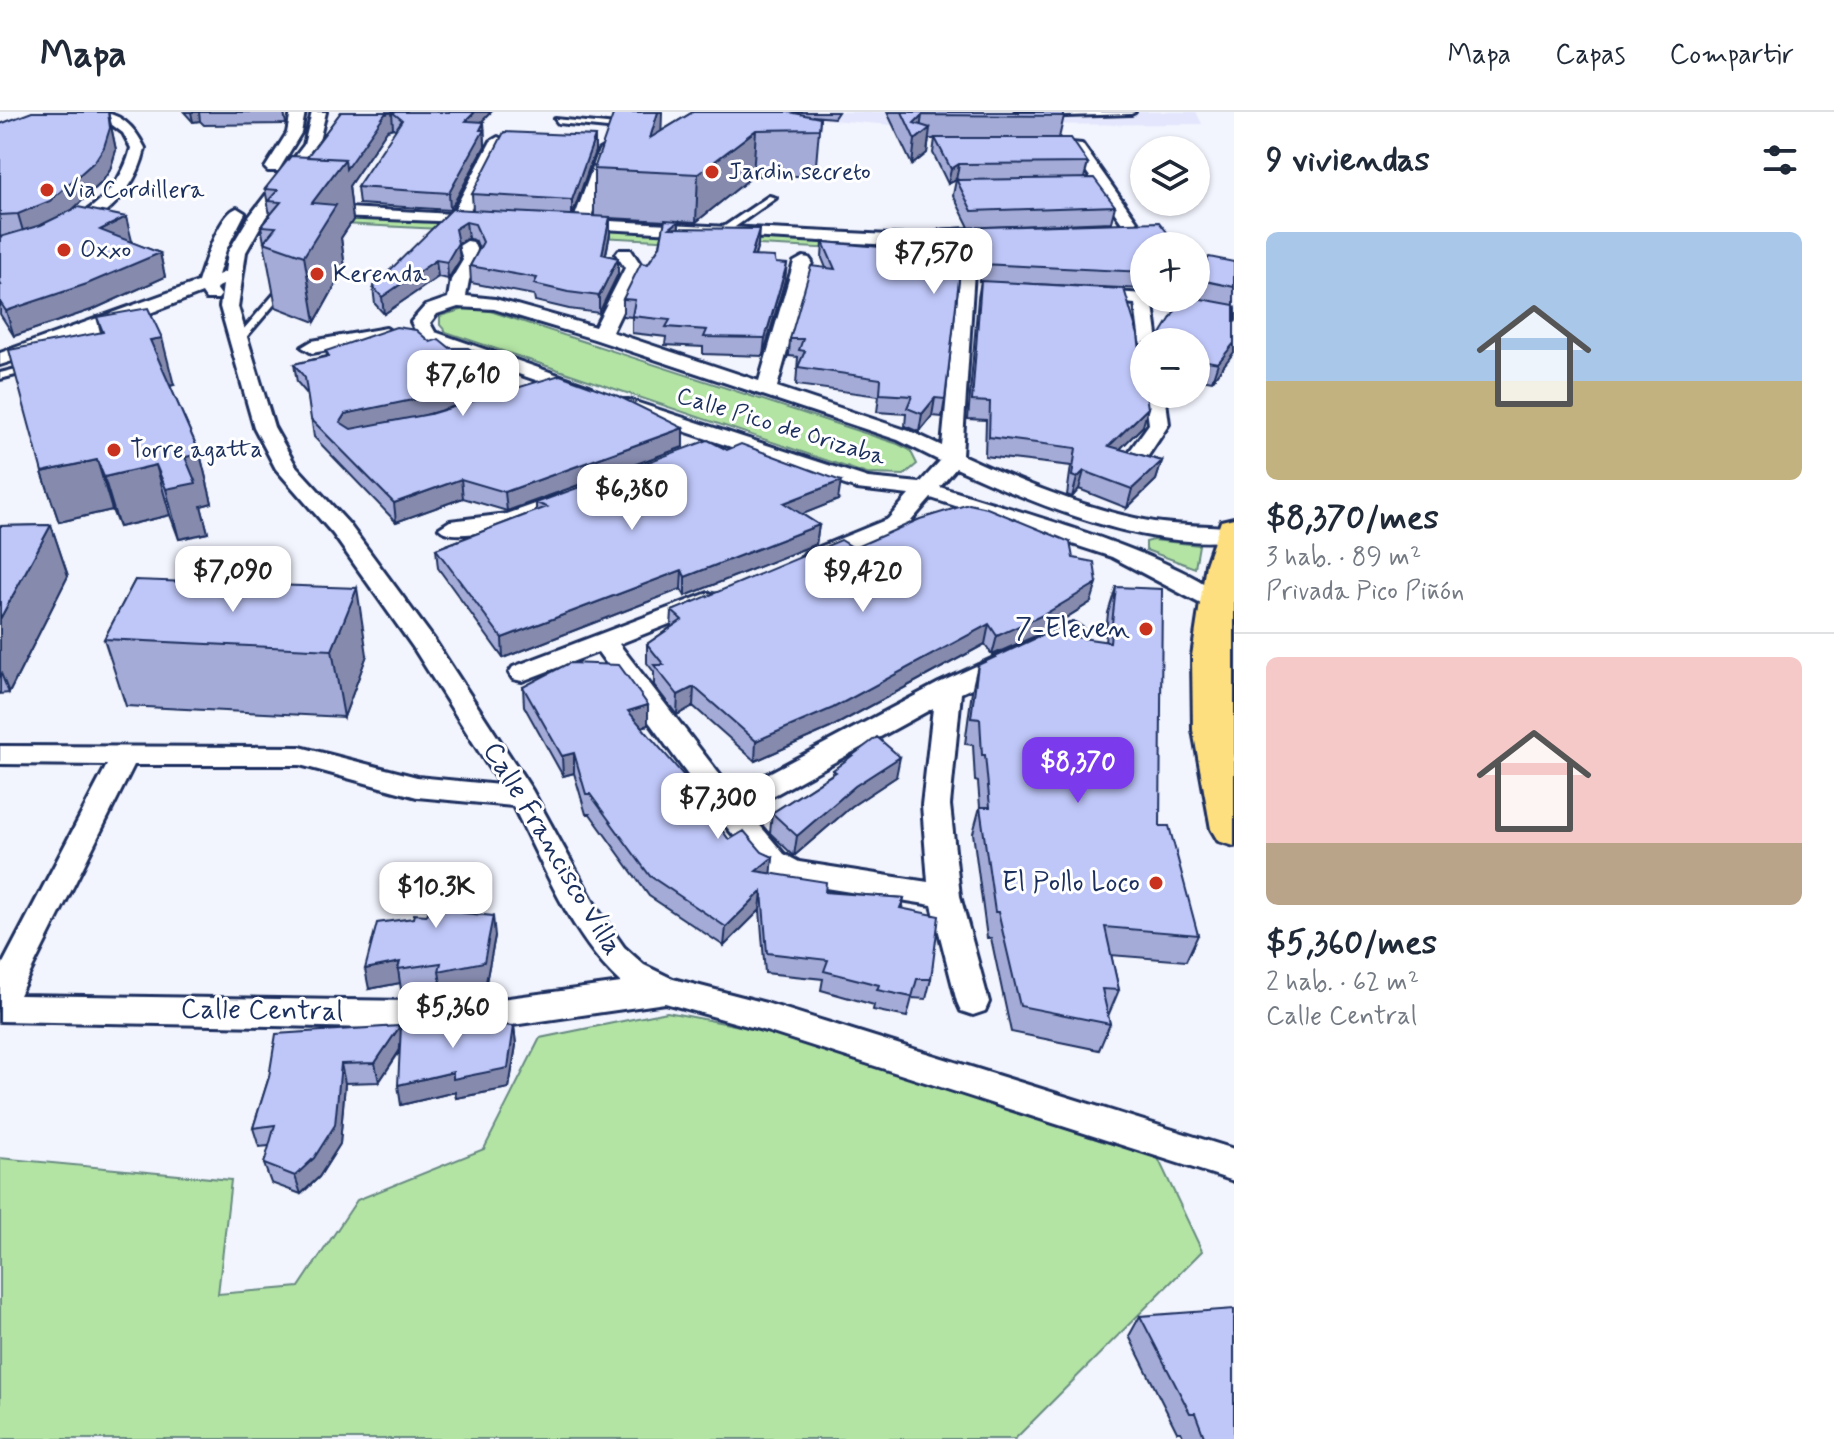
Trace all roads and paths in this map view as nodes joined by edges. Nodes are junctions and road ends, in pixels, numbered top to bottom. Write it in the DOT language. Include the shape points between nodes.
graph roads {
  1 [pos="1019,112"];
  2 [pos="1131,112"];
  3 [pos="299,114"];
  4 [pos="319,114"];
  5 [pos="98,117"];
  6 [pos="558,121"];
  7 [pos="640,129"];
  8 [pos="498,141"];
  9 [pos="1024,144"];
  10 [pos="606,150"];
  11 [pos="772,198"];
  12 [pos="266,209"];
  13 [pos="457,219"];
  14 [pos="503,221"];
  15 [pos="549,223"];
  16 [pos="580,225"];
  17 [pos="722,232"];
  18 [pos="1100,233"];
  19 [pos="962,235"];
  20 [pos="1,244"];
  21 [pos="33,244"];
  22 [pos="467,246"];
  23 [pos="625,254"];
  24 [pos="0,256"];
  25 [pos="969,260"];
  26 [pos="803,262"];
  27 [pos="236,274"];
  28 [pos="206,285"];
  29 [pos="279,294"];
  30 [pos="1070,294"];
  31 [pos="1130,298"];
  32 [pos="456,301"];
  33 [pos="229,307"];
  34 [pos="1210,309"];
  35 [pos="1234,314"];
  36 [pos="420,322"];
  37 [pos="601,335"];
  38 [pos="240,339"];
  39 [pos="312,347"];
  40 [pos="0,359"];
  41 [pos="48,362"];
  42 [pos="0,376"];
  43 [pos="561,383"];
  44 [pos="766,390"];
  45 [pos="531,392"];
  46 [pos="1157,408"];
  47 [pos="730,440"];
  48 [pos="700,451"];
  49 [pos="951,461"];
  50 [pos="1130,466"];
  51 [pos="928,490"];
  52 [pos="584,493"];
  53 [pos="1134,524"];
  54 [pos="450,528"];
  55 [pos="1233,532"];
  56 [pos="1120,552"];
  57 [pos="787,568"];
  58 [pos="731,591"];
  59 [pos="1220,607"];
  60 [pos="1073,631"];
  61 [pos="604,642"];
  62 [pos="522,673"];
  63 [pos="948,689"];
  64 [pos="0,755"];
  65 [pos="125,756"];
  66 [pos="522,797"];
  67 [pos="727,808"];
  68 [pos="1234,829"];
  69 [pos="945,896"];
  70 [pos="665,990"];
  71 [pos="0,1000"];
  72 [pos="973,1002"];
  73 [pos="0,1008"];
  74 [pos="1234,1165"];
  1 -- 2 [label="lane"];
  3 -- 4 [label="street"];
  3 -- 12 [label="street"];
  4 -- 12 [label="street" via="311,145"];
  5 -- 21 [label="street" via="129,131 138,148 132,179 86,218"];
  6 -- 7 [label="lane"];
  8 -- 13 [label="street"];
  9 -- 18 [label="street" via="1077,147 1097,186 1133,227 1128,232"];
  10 -- 16 [label="street"];
  11 -- 17 [label="lane"];
  12 -- 13 [label="street" via="347,206"];
  12 -- 27 [label="street" via="237,252"];
  12 -- 28 [label="street" via="217,250"];
  13 -- 14 [label="street"];
  15 -- 16 [label="street"];
  16 -- 17 [label="street"];
  17 -- 19 [label="street" via="910,241"];
  20 -- 21 [label="lane"];
  21 -- 24 [label="street"];
  22 -- 32 [label="street" via="472,260"];
  23 -- 37 [label="street" via="634,268"];
  25 -- 49 [label="street" via="975,289"];
  26 -- 44 [label="street"];
  27 -- 28 [label="street"];
  27 -- 33 [label="street"];
  28 -- 33 [label="street, Calle Francisco Villa"];
  28 -- 40 [label="street" via="82,339"];
  29 -- 38 [label="lane"];
  30 -- 31 [label="street"];
  32 -- 36 [label="street" via="431,310"];
  32 -- 37 [label="street, Calle Pico de Orizaba" via="495,304"];
  33 -- 38 [label="street, Calle Francisco Villa"];
  34 -- 35 [label="street"];
  36 -- 39 [label="street" via="361,342"];
  36 -- 43 [label="street, Calle Pico de Orizaba" via="427,336"];
  37 -- 44 [label="street, Calle Pico de Orizaba"];
  38 -- 66 [label="street, Calle Francisco Villa" via="273,447 341,529 424,644"];
  41 -- 42 [label="lane"];
  43 -- 45 [label="street"];
  43 -- 47 [label="street, Calle Pico de Orizaba"];
  44 -- 49 [label="street, Calle Pico de Orizaba" via="905,436"];
  46 -- 50 [label="street" via="1159,424"];
  47 -- 48 [label="street"];
  47 -- 51 [label="street, Calle Pico de Orizaba" via="865,484"];
  49 -- 51 [label="street"];
  49 -- 53 [label="street, Calle Pico de Orizaba"];
  51 -- 56 [label="street, Calle Pico de Orizaba"];
  51 -- 57 [label="street" via="896,524"];
  52 -- 54 [label="street" via="511,520"];
  53 -- 55 [label="street, Calle Pico de Orizaba" via="1175,534"];
  53 -- 56 [label="street"];
  55 -- 59 [label="main road"];
  56 -- 59 [label="street, Calle Pico de Orizaba"];
  58 -- 61 [label="street"];
  59 -- 68 [label="main road" via="1212,656 1214,730"];
  60 -- 63 [label="street"];
  61 -- 62 [label="street"];
  61 -- 67 [label="street"];
  63 -- 67 [label="street"];
  63 -- 69 [label="street" via="936,805"];
  64 -- 65 [label="street"];
  65 -- 66 [label="street" via="300,756 417,787"];
  65 -- 71 [label="street"];
  66 -- 70 [label="street, Calle Francisco Villa" via="613,956 633,974"];
  67 -- 69 [label="street" via="760,850 794,872"];
  69 -- 72 [label="street"];
  70 -- 73 [label="street, Calle Central" via="478,1016"];
  70 -- 74 [label="street, Calle Francisco Villa"];
}
